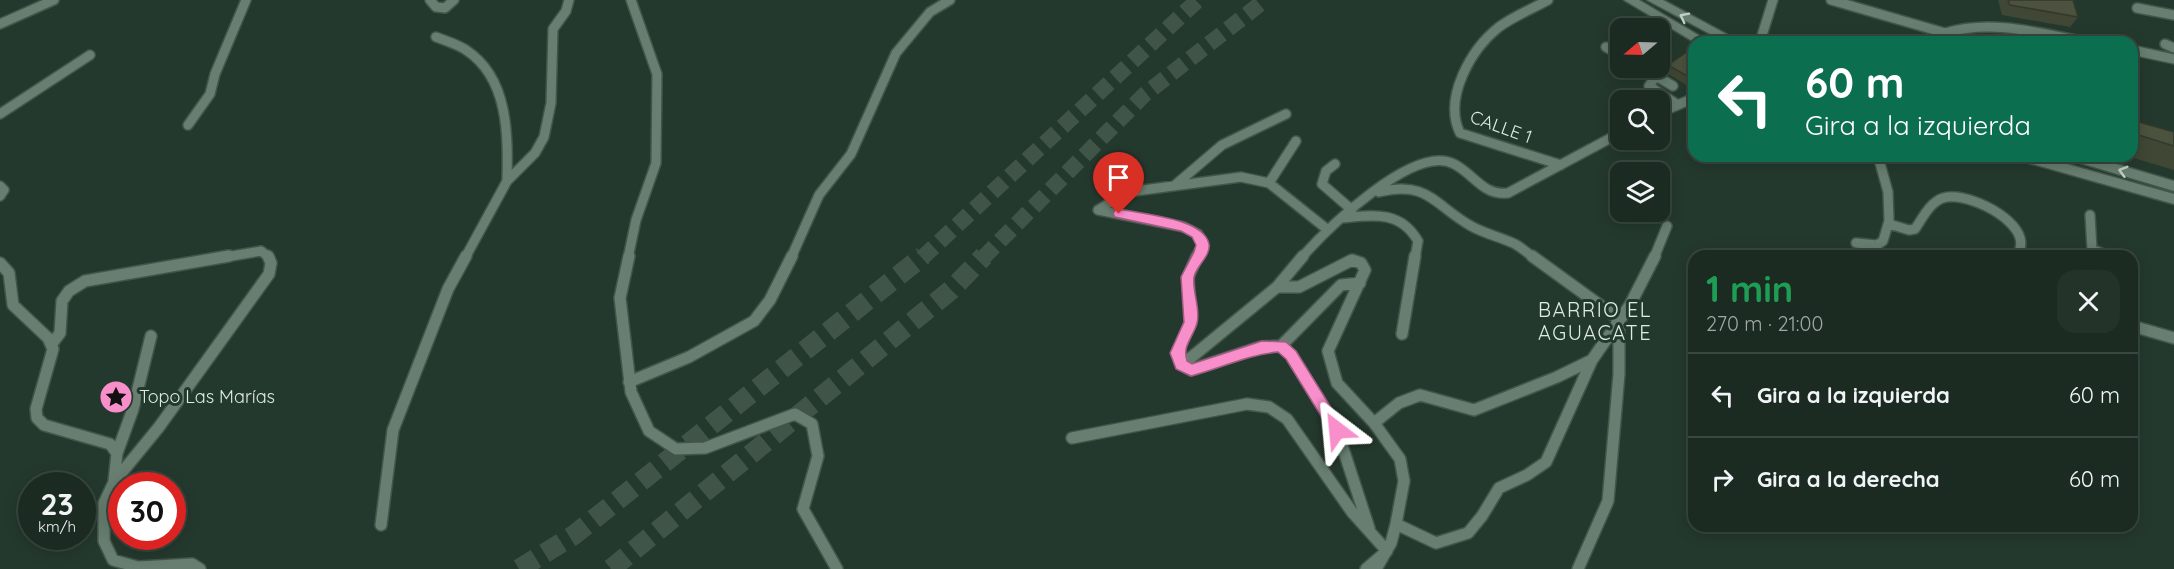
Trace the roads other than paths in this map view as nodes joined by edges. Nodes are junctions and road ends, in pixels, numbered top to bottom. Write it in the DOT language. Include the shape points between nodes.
graph roads {
  1 [pos="54,0"];
  2 [pos="246,0"];
  3 [pos="454,0"];
  4 [pos="569,0"];
  5 [pos="631,0"];
  6 [pos="950,0"];
  7 [pos="1548,0"];
  8 [pos="1630,0"];
  9 [pos="1653,0"];
  10 [pos="1773,0"];
  11 [pos="1831,0"];
  12 [pos="433,4"];
  13 [pos="2137,8"];
  14 [pos="0,14"];
  15 [pos="2174,15"];
  16 [pos="15,17"];
  17 [pos="0,24"];
  18 [pos="1693,36"];
  19 [pos="1723,36"];
  20 [pos="1762,36"];
  21 [pos="1938,36"];
  22 [pos="1947,36"];
  23 [pos="2048,36"];
  24 [pos="436,37"];
  25 [pos="1606,47"];
  26 [pos="1610,49"];
  27 [pos="2138,51"];
  28 [pos="90,55"];
  29 [pos="2174,60"];
  30 [pos="1654,78"];
  31 [pos="1659,78"];
  32 [pos="1673,86"];
  33 [pos="1688,101"];
  34 [pos="1678,105"];
  35 [pos="1670,108"];
  36 [pos="0,114"];
  37 [pos="1286,114"];
  38 [pos="188,125"];
  39 [pos="1610,138"];
  40 [pos="1296,141"];
  41 [pos="1880,162"];
  42 [pos="2041,162"];
  43 [pos="2092,162"];
  44 [pos="1335,164"];
  45 [pos="1561,165"];
  46 [pos="507,180"];
  47 [pos="1269,183"];
  48 [pos="0,186"];
  49 [pos="1174,186"];
  50 [pos="2174,186"];
  51 [pos="1373,193"];
  52 [pos="0,196"];
  53 [pos="2174,199"];
  54 [pos="1352,210"];
  55 [pos="2090,215"];
  56 [pos="1342,218"];
  57 [pos="1889,224"];
  58 [pos="1667,226"];
  59 [pos="1328,230"];
  60 [pos="1856,243"];
  61 [pos="2020,250"];
  62 [pos="2094,250"];
  63 [pos="0,263"];
  64 [pos="1360,283"];
  65 [pos="1277,287"];
  66 [pos="1619,319"];
  67 [pos="2138,328"];
  68 [pos="1402,334"];
  69 [pos="151,336"];
  70 [pos="2174,338"];
  71 [pos="51,345"];
  72 [pos="1281,346"];
  73 [pos="1592,360"];
  74 [pos="1182,365"];
  75 [pos="629,381"];
  76 [pos="1374,423"];
  77 [pos="1072,438"];
  78 [pos="117,453"];
  79 [pos="115,472"];
  80 [pos="122,472"];
  81 [pos="108,495"];
  82 [pos="1396,524"];
  83 [pos="381,525"];
  84 [pos="1369,528"];
  85 [pos="108,549"];
  86 [pos="108,550"];
  87 [pos="1387,550"];
  88 [pos="200,569"];
  89 [pos="837,569"];
  90 [pos="1366,569"];
  91 [pos="1376,569"];
  92 [pos="1578,569"];
  1 -- 16 [label="street"];
  2 -- 38 [label="street" via="210,94"];
  3 -- 12 [label="street" via="445,8"];
  4 -- 46 [label="street" via="553,29 551,103 544,137 535,153"];
  5 -- 75 [label="street" via="657,74 656,164 636,220 620,298"];
  6 -- 75 [label="street" via="930,12 896,52 850,154 819,195 771,300 754,321 689,357"];
  7 -- 45 [label="street, CALLE 1" via="1498,27 1488,37 1473,57 1453,103 1455,127 1460,133"];
  8 -- 18 [label="main road"];
  19 -- 9 [label="main road, one-way"];
  10 -- 20 [label="street"];
  11 -- 21 [label="street"];
  13 -- 15 [label="street"];
  14 -- 16 [label="street"];
  16 -- 17 [label="street"];
  22 -- 23 [label="street" via="1958,28 1985,26"];
  24 -- 46 [label="street" via="469,52 492,76 507,118"];
  25 -- 26 [label="street"];
  27 -- 29 [label="street"];
  28 -- 36 [label="street"];
  30 -- 34 [label="street" via="1649,86"];
  31 -- 32 [label="street"];
  33 -- 34 [label="street"];
  34 -- 35 [label="street"];
  37 -- 49 [label="street" via="1222,145"];
  39 -- 45 [label="street"];
  40 -- 47 [label="street"];
  41 -- 57 [label="street" via="1887,184"];
  42 -- 53 [label="main road"];
  50 -- 43 [label="main road, one-way"];
  44 -- 54 [label="street" via="1326,171 1322,184"];
  45 -- 51 [label="street" via="1509,195 1498,196 1465,169 1440,159 1420,161"];
  46 -- 83 [label="street" via="448,289 407,390 393,430"];
  47 -- 49 [label="street" via="1241,177"];
  47 -- 59 [label="street"];
  48 -- 52 [label="street" via="4,190"];
  49 -- 74 [label="street" via="1128,192 1098,210 1173,224 1198,234 1201,252 1188,277 1191,322 1178,353"];
  51 -- 54 [label="street"];
  51 -- 66 [label="street" via="1396,188 1427,194 1472,227 1515,244"];
  54 -- 56 [label="street"];
  55 -- 62 [label="street"];
  56 -- 59 [label="street"];
  56 -- 68 [label="street" via="1384,214 1413,231 1418,241"];
  57 -- 60 [label="street" via="1883,241 1877,245"];
  57 -- 61 [label="street" via="1915,229 1937,201 1945,197 1965,198 2010,222 2022,242"];
  58 -- 66 [label="street" via="1654,259"];
  59 -- 65 [label="street"];
  63 -- 71 [label="street" via="9,273 14,305"];
  64 -- 65 [label="street" via="1365,270 1361,263 1352,260 1299,287"];
  64 -- 72 [label="street" via="1341,285"];
  64 -- 76 [label="street" via="1328,351 1337,383"];
  65 -- 74 [label="street"];
  66 -- 73 [label="street"];
  66 -- 92 [label="street" via="1619,374 1608,501"];
  67 -- 70 [label="street"];
  69 -- 78 [label="street" via="133,409"];
  71 -- 78 [label="street" via="37,418 44,425 110,444"];
  71 -- 80 [label="street" via="60,333 63,297 85,281 261,251 272,262 262,284"];
  72 -- 74 [label="street" via="1262,347 1191,370"];
  72 -- 84 [label="street" via="1291,355 1337,430"];
  73 -- 76 [label="street" via="1474,410 1427,395 1414,396 1398,403"];
  73 -- 82 [label="street" via="1546,462 1499,488 1468,533 1436,543"];
  75 -- 89 [label="street" via="649,431 676,449 705,448 795,414 812,424 818,456 804,509"];
  76 -- 82 [label="street" via="1400,459 1404,481"];
  77 -- 84 [label="street" via="1247,404 1267,406 1287,419 1352,512"];
  78 -- 79 [label="street"];
  81 -- 85 [label="street" via="104,503 104,541"];
  82 -- 87 [label="street"];
  84 -- 87 [label="street"];
  86 -- 88 [label="street" via="113,560 138,567 192,564"];
  87 -- 90 [label="street"];
  87 -- 91 [label="street"];
}
